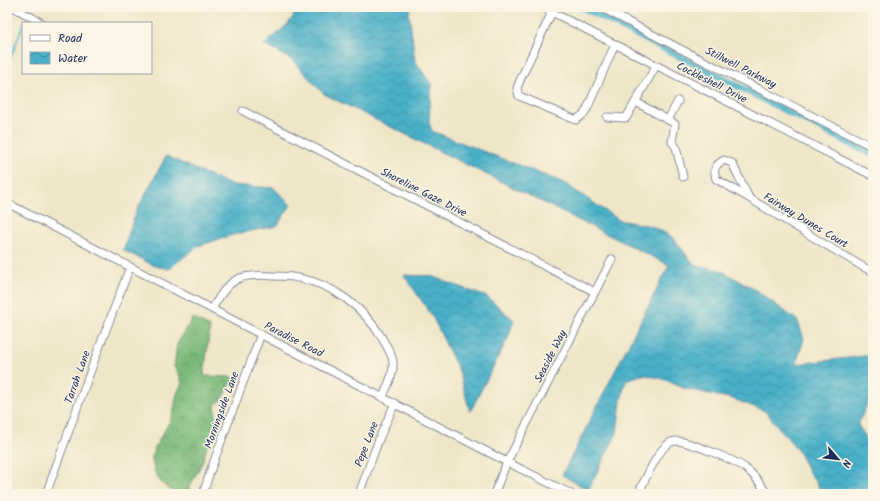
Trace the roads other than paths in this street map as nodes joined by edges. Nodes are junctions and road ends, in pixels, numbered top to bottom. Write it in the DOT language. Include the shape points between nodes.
graph roads {
  1 [pos="13,7"];
  2 [pos="542,7"];
  3 [pos="600,7"];
  4 [pos="552,12"];
  5 [pos="40,22"];
  6 [pos="615,44"];
  7 [pos="656,66"];
  8 [pos="678,101"];
  9 [pos="636,102"];
  10 [pos="243,111"];
  11 [pos="607,117"];
  12 [pos="668,120"];
  13 [pos="873,147"];
  14 [pos="683,176"];
  15 [pos="873,176"];
  16 [pos="749,198"];
  17 [pos="7,203"];
  18 [pos="612,259"];
  19 [pos="130,267"];
  20 [pos="873,271"];
  21 [pos="595,292"];
  22 [pos="212,309"];
  23 [pos="261,334"];
  24 [pos="382,397"];
  25 [pos="395,403"];
  26 [pos="507,462"];
  27 [pos="46,494"];
  28 [pos="203,494"];
  29 [pos="359,494"];
  30 [pos="494,494"];
  31 [pos="571,494"];
  32 [pos="638,494"];
  33 [pos="767,494"];
  1 -- 5 [label="street"];
  2 -- 4 [label="street, Cockleshell Drive"];
  3 -- 13 [label="street, Stillwell Parkway"];
  4 -- 6 [label="street, Cockleshell Drive"];
  4 -- 6 [label="street" via="517,88 519,96 576,120 588,107"];
  6 -- 7 [label="street, Cockleshell Drive"];
  7 -- 9 [label="street"];
  7 -- 15 [label="street, Cockleshell Drive"];
  8 -- 12 [label="street"];
  9 -- 11 [label="street" via="626,118"];
  9 -- 12 [label="street"];
  10 -- 21 [label="street, Shoreline Gaze Drive"];
  12 -- 14 [label="street" via="674,124 672,142 676,147"];
  16 -- 16 [label="street, Fairway Dunes Court" via="716,179 714,171 717,164 724,160 732,163"];
  16 -- 20 [label="street, Fairway Dunes Court" via="816,240"];
  17 -- 19 [label="street, Paradise Road"];
  18 -- 21 [label="street, Seaside Way"];
  19 -- 22 [label="street, Paradise Road"];
  19 -- 27 [label="street, Tarrah Lane"];
  21 -- 26 [label="street, Seaside Way"];
  22 -- 23 [label="street, Paradise Road"];
  22 -- 24 [label="street" via="227,287 241,278 269,275 294,277 326,287 350,301 364,314 391,353 394,368"];
  23 -- 24 [label="street, Paradise Road"];
  23 -- 28 [label="street, Morningside Lane"];
  24 -- 25 [label="street, Paradise Road"];
  25 -- 26 [label="street, Paradise Road"];
  25 -- 29 [label="street, Pepe Lane"];
  26 -- 30 [label="street, Seaside Way"];
  26 -- 31 [label="street, Paradise Road"];
  32 -- 33 [label="street" via="663,448 677,441 739,464 757,479"];
}
